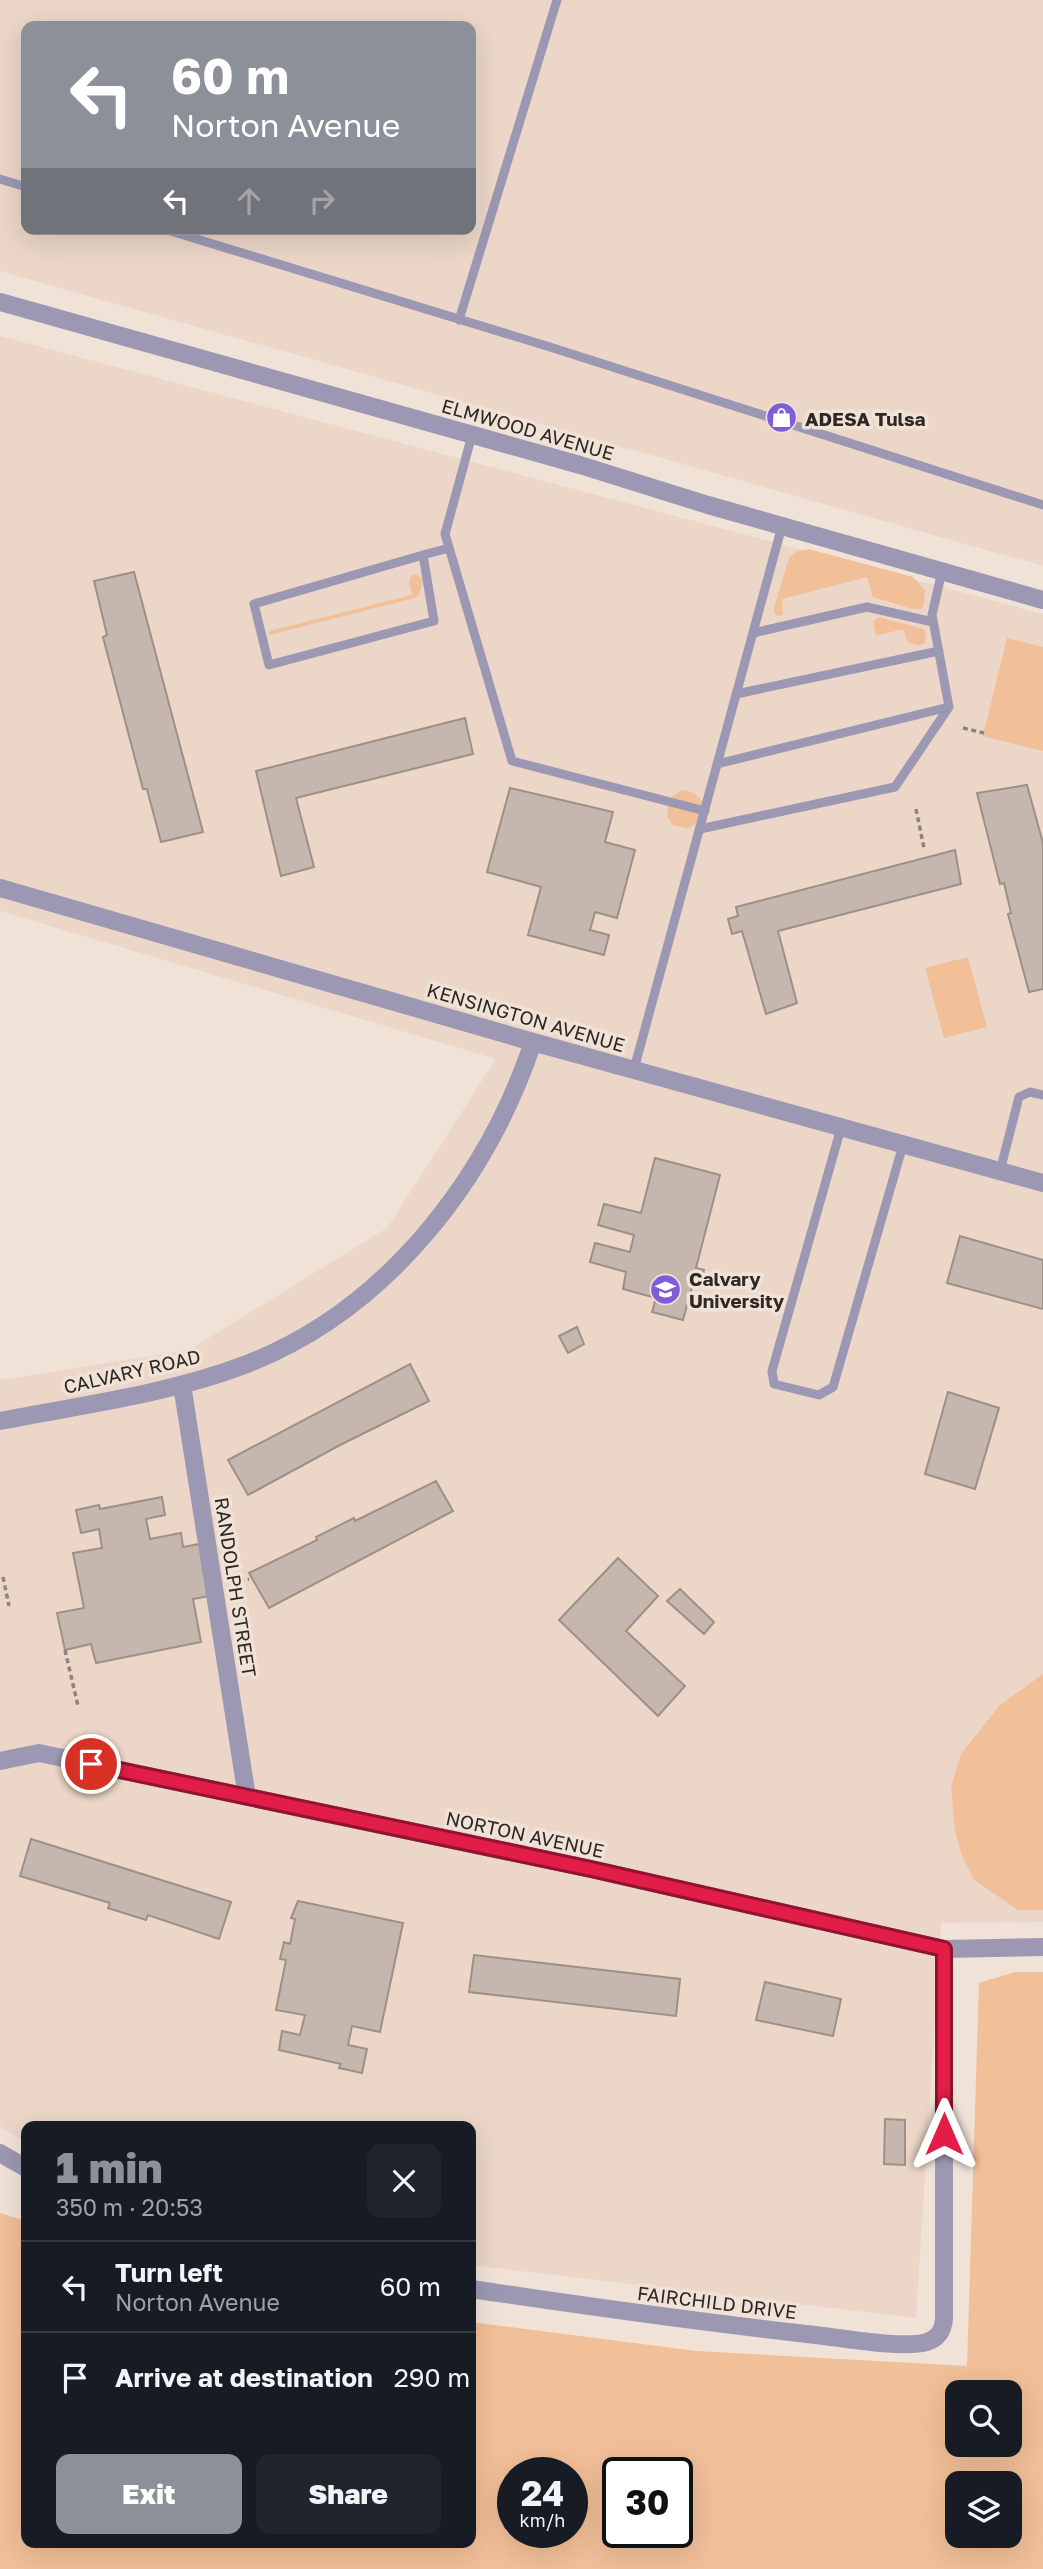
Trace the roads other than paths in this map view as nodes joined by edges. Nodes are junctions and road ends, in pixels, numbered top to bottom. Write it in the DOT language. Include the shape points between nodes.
graph roads {
  1 [pos="557,0"];
  2 [pos="0,179"];
  3 [pos="21,185"];
  4 [pos="183,235"];
  5 [pos="0,302"];
  6 [pos="459,320"];
  7 [pos="472,435"];
  8 [pos="1043,505"];
  9 [pos="782,526"];
  10 [pos="449,548"];
  11 [pos="423,555"];
  12 [pos="942,571"];
  13 [pos="1043,600"];
  14 [pos="933,622"];
  15 [pos="753,633"];
  16 [pos="939,651"];
  17 [pos="736,694"];
  18 [pos="949,707"];
  19 [pos="717,764"];
  20 [pos="705,811"];
  21 [pos="700,829"];
  22 [pos="0,888"];
  23 [pos="533,1042"];
  24 [pos="635,1069"];
  25 [pos="1043,1095"];
  26 [pos="841,1128"];
  27 [pos="903,1144"];
  28 [pos="1000,1171"];
  29 [pos="1043,1183"];
  30 [pos="181,1385"];
  31 [pos="0,1421"];
  32 [pos="0,1761"];
  33 [pos="247,1797"];
  34 [pos="1043,1947"];
  35 [pos="944,1949"];
  36 [pos="0,2152"];
  37 [pos="21,2165"];
  38 [pos="476,2290"];
  1 -- 6 [label="lane"];
  2 -- 3 [label="lane"];
  4 -- 6 [label="lane"];
  5 -- 7 [label="street, ELMWOOD AVENUE"];
  6 -- 8 [label="lane"];
  7 -- 9 [label="street, ELMWOOD AVENUE"];
  7 -- 10 [label="lane" via="445,534"];
  9 -- 12 [label="street, ELMWOOD AVENUE"];
  9 -- 15 [label="lane"];
  10 -- 11 [label="lane"];
  10 -- 20 [label="lane" via="512,761"];
  11 -- 11 [label="lane" via="254,604 269,665 433,621"];
  12 -- 13 [label="street, ELMWOOD AVENUE"];
  12 -- 14 [label="lane"];
  14 -- 15 [label="lane" via="867,607"];
  14 -- 16 [label="lane"];
  15 -- 17 [label="lane"];
  16 -- 17 [label="lane"];
  16 -- 18 [label="lane"];
  17 -- 19 [label="lane"];
  18 -- 19 [label="lane"];
  18 -- 21 [label="lane" via="895,787"];
  19 -- 20 [label="lane"];
  20 -- 21 [label="lane"];
  21 -- 24 [label="lane"];
  22 -- 23 [label="street, KENSINGTON AVENUE"];
  23 -- 24 [label="street, KENSINGTON AVENUE"];
  23 -- 30 [label="street, CALVARY ROAD" via="522,1075 461,1188 398,1264 295,1342 247,1364"];
  24 -- 26 [label="street, KENSINGTON AVENUE"];
  25 -- 28 [label="lane" via="1030,1092 1019,1097"];
  26 -- 27 [label="street, KENSINGTON AVENUE"];
  26 -- 27 [label="lane" via="772,1371 774,1384 819,1395 833,1387"];
  27 -- 28 [label="street, KENSINGTON AVENUE"];
  28 -- 29 [label="street, KENSINGTON AVENUE"];
  30 -- 31 [label="street, CALVARY ROAD"];
  30 -- 33 [label="street, RANDOLPH STREET"];
  32 -- 33 [label="street, NORTON AVENUE" via="39,1753"];
  33 -- 35 [label="street, NORTON AVENUE"];
  34 -- 35 [label="street, NORTON AVENUE"];
  35 -- 38 [label="street, FAIRCHILD DRIVE" via="944,2319 937,2337 905,2343 608,2310"];
  36 -- 37 [label="street"];
}
